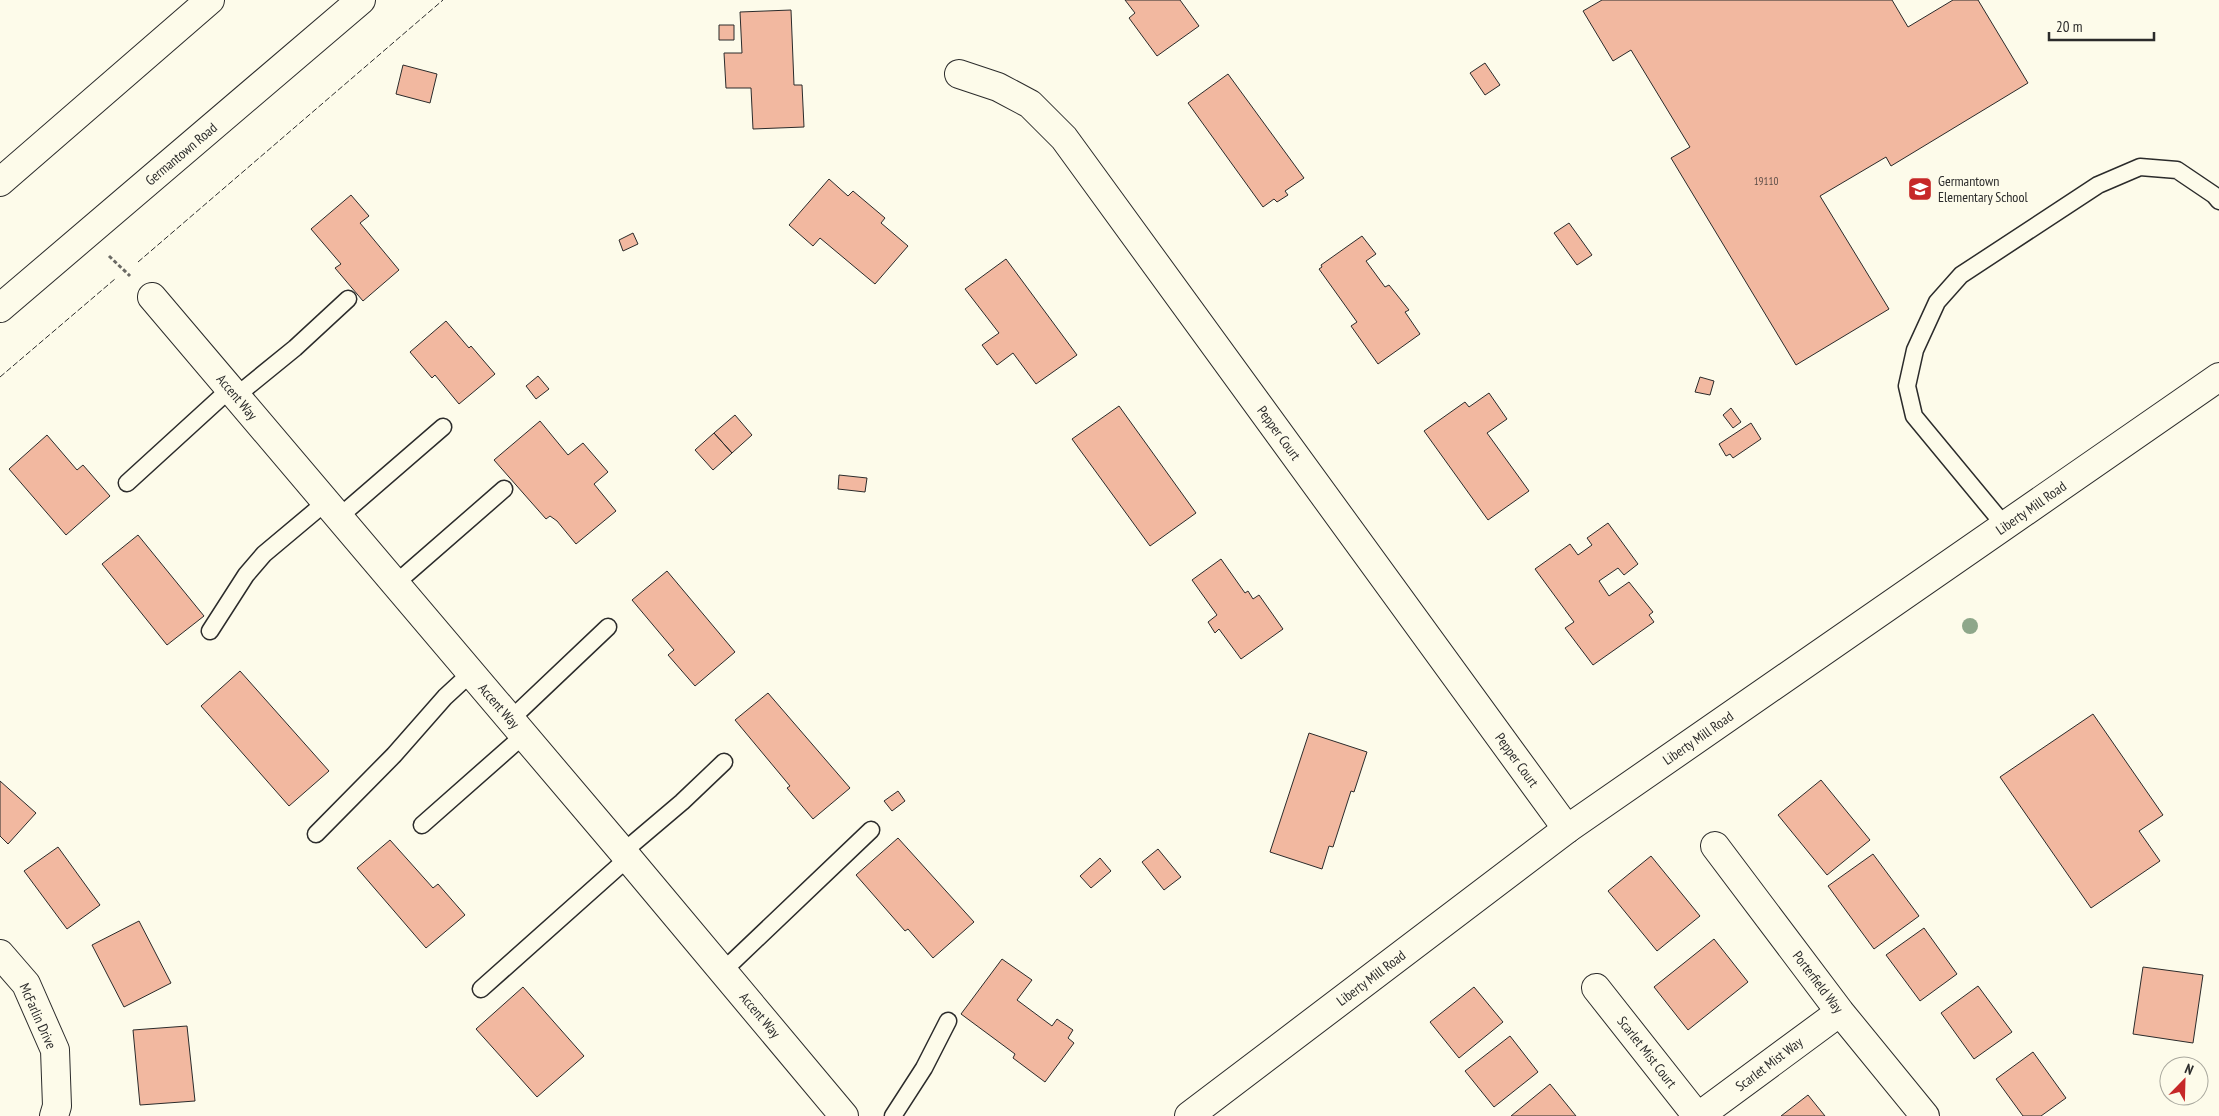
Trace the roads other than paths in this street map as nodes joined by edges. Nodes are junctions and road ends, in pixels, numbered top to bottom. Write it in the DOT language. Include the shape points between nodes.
graph roads {
  1 [pos="210,0"];
  2 [pos="361,0"];
  3 [pos="959,74"];
  4 [pos="0,182"];
  5 [pos="2219,201"];
  6 [pos="152,297"];
  7 [pos="348,299"];
  8 [pos="0,308"];
  9 [pos="2219,377"];
  10 [pos="233,392"];
  11 [pos="443,427"];
  12 [pos="127,483"];
  13 [pos="504,489"];
  14 [pos="332,510"];
  15 [pos="2005,526"];
  16 [pos="395,584"];
  17 [pos="608,627"];
  18 [pos="210,631"];
  19 [pos="471,673"];
  20 [pos="517,727"];
  21 [pos="724,762"];
  22 [pos="422,825"];
  23 [pos="1567,829"];
  24 [pos="870,830"];
  25 [pos="316,834"];
  26 [pos="1715,846"];
  27 [pos="626,855"];
  28 [pos="0,954"];
  29 [pos="723,971"];
  30 [pos="1596,988"];
  31 [pos="481,989"];
  32 [pos="1840,1012"];
  33 [pos="948,1021"];
  34 [pos="54,1116"];
  35 [pos="844,1116"];
  36 [pos="892,1116"];
  37 [pos="1189,1116"];
  38 [pos="1698,1116"];
  39 [pos="1925,1116"];
  1 -- 4 [label="street"];
  2 -- 8 [label="street, Germantown Road"];
  3 -- 23 [label="street, Pepper Court" via="998,87 1030,104 1064,138"];
  5 -- 15 [label="lane" via="2177,170 2140,168 2098,185 1961,275 1937,302 1915,350 1907,386 1914,416"];
  6 -- 10 [label="street, Accent Way"];
  7 -- 10 [label="lane" via="295,348"];
  9 -- 15 [label="street, Liberty Mill Road"];
  10 -- 12 [label="lane"];
  10 -- 14 [label="street, Accent Way"];
  11 -- 14 [label="lane"];
  13 -- 16 [label="lane"];
  14 -- 16 [label="street, Accent Way"];
  14 -- 18 [label="lane" via="264,554 246,575"];
  15 -- 23 [label="street, Liberty Mill Road"];
  16 -- 19 [label="street, Accent Way"];
  17 -- 20 [label="lane"];
  19 -- 20 [label="street, Accent Way"];
  19 -- 25 [label="lane" via="445,696 394,755"];
  20 -- 22 [label="lane"];
  20 -- 27 [label="street, Accent Way"];
  21 -- 27 [label="lane"];
  23 -- 37 [label="street, Liberty Mill Road"];
  24 -- 29 [label="lane"];
  26 -- 32 [label="street, Porterfield Way"];
  27 -- 29 [label="street, Accent Way"];
  27 -- 31 [label="lane"];
  28 -- 34 [label="street, McFarlin Drive" via="26,984 55,1050 57,1106"];
  29 -- 35 [label="street, Accent Way"];
  30 -- 38 [label="street, Scarlet Mist Court"];
  32 -- 38 [label="street, Scarlet Mist Way"];
  32 -- 39 [label="street, Porterfield Way"];
  33 -- 36 [label="lane" via="924,1068"];
}
